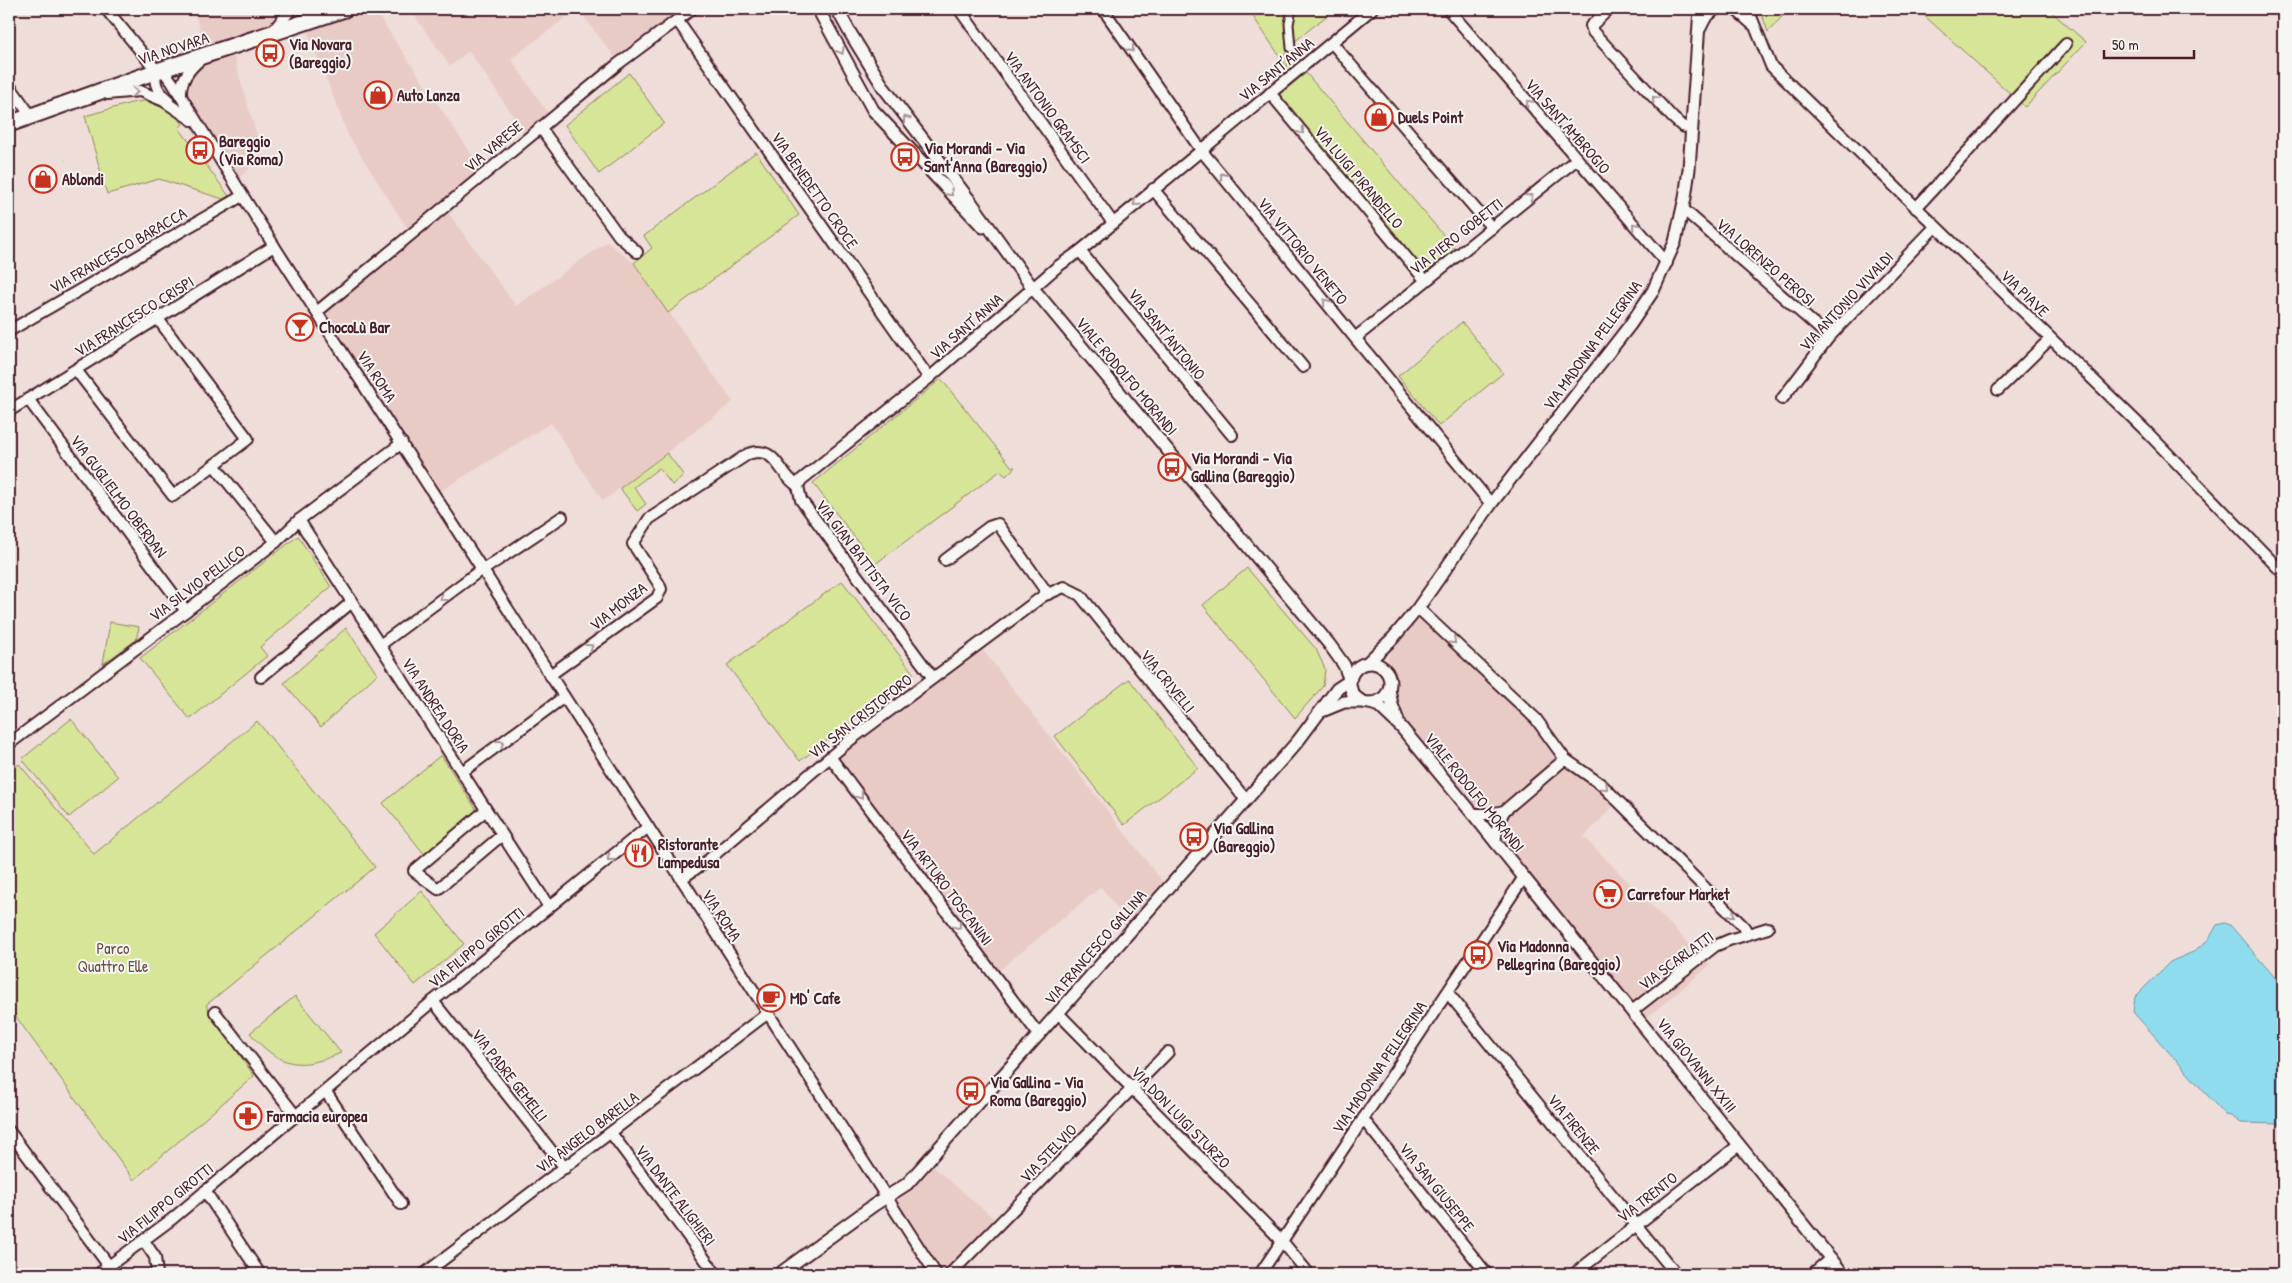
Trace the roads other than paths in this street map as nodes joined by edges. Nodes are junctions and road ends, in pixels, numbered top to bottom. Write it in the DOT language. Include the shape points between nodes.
graph roads {
  1 [pos="106,9"];
  2 [pos="291,9"];
  3 [pos="345,9"];
  4 [pos="692,9"];
  5 [pos="818,9"];
  6 [pos="837,9"];
  7 [pos="959,9"];
  8 [pos="1103,9"];
  9 [pos="1292,9"];
  10 [pos="1372,9"];
  11 [pos="1448,9"];
  12 [pos="1609,9"];
  13 [pos="1700,9"];
  14 [pos="1715,9"];
  15 [pos="1735,9"];
  16 [pos="1748,9"];
  17 [pos="316,13"];
  18 [pos="677,20"];
  19 [pos="1756,29"];
  20 [pos="1698,32"];
  21 [pos="270,34"];
  22 [pos="1332,43"];
  23 [pos="2066,44"];
  24 [pos="1291,48"];
  25 [pos="205,55"];
  26 [pos="157,71"];
  27 [pos="9,85"];
  28 [pos="1270,93"];
  29 [pos="90,95"];
  30 [pos="181,95"];
  31 [pos="176,109"];
  32 [pos="31,116"];
  33 [pos="195,122"];
  34 [pos="10,123"];
  35 [pos="540,127"];
  36 [pos="1692,129"];
  37 [pos="1201,150"];
  38 [pos="1577,159"];
  39 [pos="1153,189"];
  40 [pos="242,196"];
  41 [pos="1916,208"];
  42 [pos="1683,209"];
  43 [pos="1113,223"];
  44 [pos="1935,227"];
  45 [pos="1492,228"];
  46 [pos="998,242"];
  47 [pos="274,246"];
  48 [pos="1080,251"];
  49 [pos="637,252"];
  50 [pos="1666,263"];
  51 [pos="1425,280"];
  52 [pos="1032,287"];
  53 [pos="318,311"];
  54 [pos="158,319"];
  55 [pos="9,331"];
  56 [pos="1829,337"];
  57 [pos="2050,338"];
  58 [pos="1357,339"];
  59 [pos="1302,367"];
  60 [pos="76,370"];
  61 [pos="929,378"];
  62 [pos="1998,390"];
  63 [pos="28,399"];
  64 [pos="1782,399"];
  65 [pos="9,411"];
  66 [pos="1232,435"];
  67 [pos="402,443"];
  68 [pos="748,454"];
  69 [pos="214,465"];
  70 [pos="798,486"];
  71 [pos="1491,504"];
  72 [pos="562,517"];
  73 [pos="299,520"];
  74 [pos="276,542"];
  75 [pos="945,560"];
  76 [pos="483,570"];
  77 [pos="2283,573"];
  78 [pos="1064,587"];
  79 [pos="1048,594"];
  80 [pos="352,602"];
  81 [pos="1418,608"];
  82 [pos="186,610"];
  83 [pos="1393,638"];
  84 [pos="1329,644"];
  85 [pos="380,645"];
  86 [pos="1364,663"];
  87 [pos="1387,672"];
  88 [pos="550,675"];
  89 [pos="261,677"];
  90 [pos="933,678"];
  91 [pos="1349,679"];
  92 [pos="1389,689"];
  93 [pos="564,697"];
  94 [pos="1366,702"];
  95 [pos="1320,711"];
  96 [pos="1401,727"];
  97 [pos="9,744"];
  98 [pos="831,758"];
  99 [pos="1565,759"];
  100 [pos="462,772"];
  101 [pos="1246,800"];
  102 [pos="486,810"];
  103 [pos="1504,811"];
  104 [pos="1473,814"];
  105 [pos="648,827"];
  106 [pos="502,835"];
  107 [pos="1495,842"];
  108 [pos="1524,877"];
  109 [pos="681,879"];
  110 [pos="549,907"];
  111 [pos="1768,928"];
  112 [pos="1748,934"];
  113 [pos="1448,993"];
  114 [pos="433,1001"];
  115 [pos="1632,1011"];
  116 [pos="215,1012"];
  117 [pos="768,1013"];
  118 [pos="1058,1014"];
  119 [pos="1039,1034"];
  120 [pos="1168,1052"];
  121 [pos="1132,1088"];
  122 [pos="326,1092"];
  123 [pos="296,1116"];
  124 [pos="1363,1119"];
  125 [pos="9,1130"];
  126 [pos="611,1133"];
  127 [pos="1739,1145"];
  128 [pos="564,1168"];
  129 [pos="205,1191"];
  130 [pos="887,1197"];
  131 [pos="401,1204"];
  132 [pos="1636,1225"];
  133 [pos="144,1241"];
  134 [pos="1282,1241"];
  135 [pos="1830,1258"];
  136 [pos="109,1266"];
  137 [pos="98,1274"];
  138 [pos="157,1274"];
  139 [pos="260,1274"];
  140 [pos="424,1274"];
  141 [pos="716,1274"];
  142 [pos="779,1274"];
  143 [pos="936,1274"];
  144 [pos="950,1274"];
  145 [pos="1260,1274"];
  146 [pos="1309,1274"];
  147 [pos="1487,1274"];
  148 [pos="1574,1274"];
  149 [pos="1676,1274"];
  150 [pos="1812,1274"];
  151 [pos="1843,1274"];
  1 -- 26 [label="street"];
  2 -- 21 [label="street"];
  3 -- 17 [label="main road, VIA NOVARA"];
  4 -- 18 [label="street, VIA VARESE"];
  5 -- 46 [label="street, VIALE RODOLFO MORANDI, one-way" via="873,110"];
  46 -- 6 [label="street, VIALE RODOLFO MORANDI, one-way" via="884,88"];
  7 -- 43 [label="street, VIA ANTONIO GRAMSCI"];
  8 -- 37 [label="street, VIA VITTORIO VENETO, one-way"];
  9 -- 24 [label="street" via="1289,24"];
  10 -- 22 [label="street, VIA SANT'ANNA"];
  38 -- 11 [label="street, VIA SANT'AMBROGIO, one-way"];
  36 -- 12 [label="street, one-way" via="1673,118 1593,32 1591,26"];
  13 -- 20 [label="street, VIA MADONNA PELLEGRINA"];
  14 -- 20 [label="street"];
  15 -- 19 [label="street, VIA PIAVE"];
  16 -- 19 [label="street, VIA PIAVE"];
  17 -- 21 [label="main road, VIA NOVARA"];
  18 -- 35 [label="street, VIA VARESE"];
  18 -- 61 [label="street, VIA BENEDETTO CROCE"];
  19 -- 41 [label="street, VIA PIAVE" via="1771,66"];
  20 -- 36 [label="street, VIA MADONNA PELLEGRINA"];
  21 -- 25 [label="main road, VIA NOVARA"];
  22 -- 28 [label="street, VIA SANT'ANNA"];
  22 -- 45 [label="street"];
  23 -- 41 [label="street"];
  25 -- 26 [label="main road, VIA NOVARA"];
  25 -- 30 [label="street" via="186,75"];
  26 -- 29 [label="main road, VIA NOVARA"];
  26 -- 30 [label="street, VIA ROMA" via="168,76"];
  26 -- 31 [label="street" via="156,85"];
  27 -- 32 [label="street"];
  28 -- 37 [label="street, VIA SANT'ANNA"];
  28 -- 51 [label="street, VIA LUIGI PIRANDELLO, one-way"];
  29 -- 31 [label="street, one-way" via="140,91"];
  29 -- 32 [label="main road, VIA NOVARA"];
  30 -- 33 [label="street, VIA ROMA"];
  31 -- 33 [label="street"];
  32 -- 34 [label="main road, VIA NOVARA"];
  33 -- 40 [label="street, VIA ROMA"];
  35 -- 49 [label="street" via="619,236"];
  35 -- 53 [label="street, VIA VARESE"];
  36 -- 42 [label="street, VIA MADONNA PELLEGRINA"];
  37 -- 39 [label="street, VIA SANT'ANNA"];
  58 -- 37 [label="street, VIA VITTORIO VENETO, one-way"];
  45 -- 38 [label="street, VIA PIERO GOBETTI, one-way"];
  50 -- 38 [label="street, VIA SANT'AMBROGIO, one-way"];
  39 -- 43 [label="street, VIA SANT'ANNA, one-way"];
  39 -- 59 [label="street"];
  40 -- 47 [label="street, VIA ROMA"];
  40 -- 55 [label="street, VIA FRANCESCO BARACCA"];
  41 -- 44 [label="street, VIA PIAVE"];
  42 -- 50 [label="street, VIA MADONNA PELLEGRINA"];
  42 -- 56 [label="street, VIA LORENZO PEROSI"];
  43 -- 48 [label="street, VIA SANT'ANNA"];
  44 -- 56 [label="street, VIA ANTONIO VIVALDI"];
  44 -- 57 [label="street, VIA PIAVE"];
  45 -- 51 [label="street, VIA PIERO GOBETTI"];
  46 -- 52 [label="street, VIALE RODOLFO MORANDI"];
  47 -- 53 [label="street, VIA ROMA"];
  47 -- 54 [label="street, VIA FRANCESCO CRISPI"];
  48 -- 52 [label="street, VIA SANT'ANNA"];
  48 -- 66 [label="street, VIA SANT'ANTONIO"];
  50 -- 71 [label="street, VIA MADONNA PELLEGRINA" via="1630,325"];
  51 -- 58 [label="street, VIA PIERO GOBETTI"];
  52 -- 61 [label="street, VIA SANT'ANNA"];
  52 -- 84 [label="street, VIALE RODOLFO MORANDI"];
  53 -- 67 [label="street, VIA ROMA"];
  54 -- 60 [label="street, VIA FRANCESCO CRISPI"];
  54 -- 69 [label="street" via="248,439"];
  56 -- 64 [label="street, VIA ANTONIO VIVALDI"];
  57 -- 62 [label="street"];
  57 -- 77 [label="street, VIA PIAVE" via="2145,430"];
  58 -- 71 [label="street, VIA VITTORIO VENETO"];
  60 -- 63 [label="street, VIA FRANCESCO CRISPI"];
  60 -- 69 [label="street" via="172,496"];
  61 -- 70 [label="street, VIA SANT'ANNA" via="806,474"];
  63 -- 65 [label="street, VIA FRANCESCO CRISPI"];
  63 -- 82 [label="street, VIA GUGLIELMO OBERDAN"];
  67 -- 73 [label="street, VIA SILVIO PELLICO"];
  67 -- 76 [label="street, VIA ROMA"];
  68 -- 70 [label="street, VIA GIAN BATTISTA VICO" via="756,451 769,454"];
  88 -- 68 [label="street, VIA MONZA, one-way" via="657,598 661,589 659,584 633,544 648,519"];
  69 -- 74 [label="street"];
  70 -- 90 [label="street, VIA GIAN BATTISTA VICO" via="801,500"];
  71 -- 81 [label="street, VIA MADONNA PELLEGRINA"];
  72 -- 76 [label="street"];
  73 -- 74 [label="street, VIA SILVIO PELLICO"];
  73 -- 80 [label="street, VIA ANDREA DORIA"];
  74 -- 82 [label="street, VIA SILVIO PELLICO"];
  75 -- 79 [label="street" via="989,527 998,524"];
  76 -- 85 [label="street, one-way"];
  76 -- 88 [label="street, VIA ROMA"];
  78 -- 79 [label="street, VIA SAN CRISTOFORO"];
  78 -- 101 [label="street, VIA CRIVELLI" via="1080,595"];
  79 -- 90 [label="street, VIA SAN CRISTOFORO"];
  80 -- 85 [label="street, VIA ANDREA DORIA"];
  80 -- 89 [label="street"];
  81 -- 83 [label="street, VIA MADONNA PELLEGRINA"];
  81 -- 99 [label="street, one-way" via="1536,719"];
  82 -- 97 [label="street, VIA SILVIO PELLICO"];
  83 -- 86 [label="street, VIA MADONNA PELLEGRINA"];
  83 -- 87 [label="street, VIA MADONNA PELLEGRINA" via="1384,656"];
  84 -- 86 [label="street, VIALE RODOLFO MORANDI"];
  84 -- 91 [label="street, VIALE RODOLFO MORANDI" via="1344,665"];
  85 -- 100 [label="street, VIA ANDREA DORIA"];
  86 -- 87 [label="street" via="1381,666"];
  86 -- 91 [label="street" via="1356,667"];
  87 -- 92 [label="street"];
  88 -- 93 [label="street, VIA ROMA"];
  90 -- 98 [label="street, VIA SAN CRISTOFORO"];
  91 -- 94 [label="street" via="1353,695"];
  91 -- 95 [label="street, VIA FRANCESCO GALLINA"];
  92 -- 94 [label="street" via="1382,699"];
  92 -- 96 [label="street, VIALE RODOLFO MORANDI"];
  100 -- 93 [label="street, one-way"];
  93 -- 105 [label="street, VIA ROMA"];
  94 -- 95 [label="street" via="1339,703"];
  94 -- 96 [label="street, VIALE RODOLFO MORANDI" via="1379,706"];
  95 -- 101 [label="street, VIA FRANCESCO GALLINA"];
  96 -- 104 [label="street, VIALE RODOLFO MORANDI"];
  98 -- 109 [label="street, VIA SAN CRISTOFORO"];
  98 -- 119 [label="street, VIA ARTURO TOSCANINI, one-way"];
  99 -- 103 [label="street"];
  99 -- 112 [label="street, one-way" via="1602,784"];
  100 -- 102 [label="street, VIA ANDREA DORIA"];
  101 -- 118 [label="street, VIA FRANCESCO GALLINA"];
  102 -- 106 [label="street, VIA ANDREA DORIA"];
  102 -- 106 [label="street" via="414,871 438,888"];
  103 -- 104 [label="street"];
  103 -- 107 [label="street"];
  104 -- 107 [label="street, VIALE RODOLFO MORANDI"];
  105 -- 109 [label="street, VIA ROMA"];
  105 -- 110 [label="street, VIA FILIPPO GIROTTI, one-way"];
  106 -- 110 [label="street, VIA ANDREA DORIA"];
  107 -- 108 [label="street, VIALE RODOLFO MORANDI"];
  108 -- 113 [label="street, VIA MADONNA PELLEGRINA"];
  108 -- 115 [label="street, VIA GIOVANNI XXIII"];
  109 -- 117 [label="street, VIA ROMA"];
  110 -- 114 [label="street, VIA FILIPPO GIROTTI"];
  111 -- 112 [label="street, VIA SCARLATTI"];
  112 -- 115 [label="street, VIA SCARLATTI" via="1715,946"];
  113 -- 124 [label="street, VIA MADONNA PELLEGRINA"];
  113 -- 132 [label="street, VIA FIRENZE"];
  114 -- 122 [label="street, VIA FILIPPO GIROTTI"];
  114 -- 128 [label="street, VIA PADRE GEMELLI"];
  115 -- 127 [label="street, VIA GIOVANNI XXIII"];
  116 -- 123 [label="street"];
  117 -- 126 [label="street, VIA ANGELO BARELLA"];
  117 -- 130 [label="street, VIA ROMA"];
  118 -- 119 [label="street, VIA FRANCESCO GALLINA"];
  118 -- 121 [label="street, VIA DON LUIGI STURZO"];
  119 -- 130 [label="street, VIA FRANCESCO GALLINA" via="907,1184"];
  120 -- 121 [label="street, VIA STELVIO"];
  121 -- 134 [label="street, VIA DON LUIGI STURZO"];
  121 -- 144 [label="street, VIA STELVIO"];
  122 -- 123 [label="street, VIA FILIPPO GIROTTI"];
  122 -- 131 [label="street"];
  123 -- 129 [label="street, VIA FILIPPO GIROTTI"];
  124 -- 134 [label="street, VIA MADONNA PELLEGRINA"];
  124 -- 147 [label="street, VIA SAN GIUSEPPE"];
  125 -- 136 [label="street"];
  126 -- 128 [label="street, VIA ANGELO BARELLA"];
  126 -- 141 [label="street, VIA DANTE ALIGHIERI"];
  127 -- 132 [label="street, VIA TRENTO"];
  127 -- 135 [label="street, VIA GIOVANNI XXIII"];
  128 -- 140 [label="street, VIA ANGELO BARELLA"];
  129 -- 133 [label="street, VIA FILIPPO GIROTTI"];
  129 -- 139 [label="street"];
  130 -- 142 [label="street, VIA FRANCESCO GALLINA"];
  130 -- 143 [label="street, VIA ROMA"];
  132 -- 148 [label="street, VIA TRENTO"];
  132 -- 149 [label="street, VIA FIRENZE"];
  133 -- 136 [label="street, VIA FILIPPO GIROTTI"];
  133 -- 138 [label="street" via="155,1257"];
  134 -- 145 [label="street, VIA MADONNA PELLEGRINA"];
  134 -- 146 [label="street, VIA DON LUIGI STURZO"];
  135 -- 150 [label="street"];
  135 -- 151 [label="street, VIA GIOVANNI XXIII"];
  136 -- 137 [label="street, VIA FILIPPO GIROTTI"];
}
